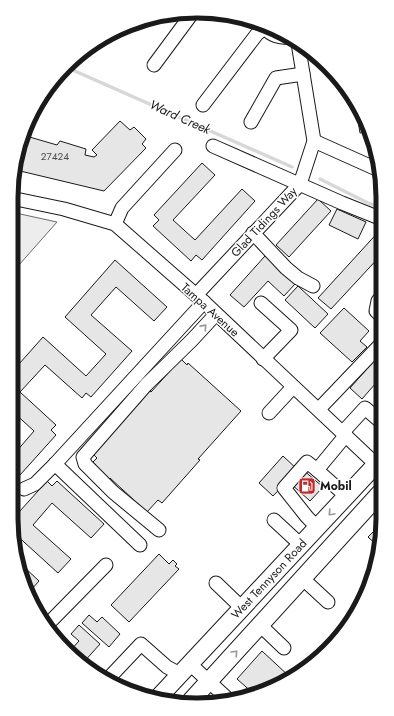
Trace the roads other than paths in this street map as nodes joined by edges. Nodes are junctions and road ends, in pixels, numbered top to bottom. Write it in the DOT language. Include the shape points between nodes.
graph roads {
  1 [pos="189,18"];
  2 [pos="261,30"];
  3 [pos="299,50"];
  4 [pos="154,65"];
  5 [pos="303,74"];
  6 [pos="203,105"];
  7 [pos="251,122"];
  8 [pos="314,141"];
  9 [pos="213,146"];
  10 [pos="175,150"];
  11 [pos="373,168"];
  12 [pos="300,184"];
  13 [pos="18,199"];
  14 [pos="376,217"];
  15 [pos="115,224"];
  16 [pos="253,234"];
  17 [pos="313,286"];
  18 [pos="200,299"];
  19 [pos="261,303"];
  20 [pos="216,314"];
  21 [pos="376,349"];
  22 [pos="263,358"];
  23 [pos="293,387"];
  24 [pos="319,409"];
  25 [pos="269,413"];
  26 [pos="376,418"];
  27 [pos="344,433"];
  28 [pos="376,461"];
  29 [pos="55,464"];
  30 [pos="376,468"];
  31 [pos="317,470"];
  32 [pos="24,489"];
  33 [pos="346,496"];
  34 [pos="376,498"];
  35 [pos="274,520"];
  36 [pos="317,527"];
  37 [pos="159,530"];
  38 [pos="140,545"];
  39 [pos="301,545"];
  40 [pos="106,565"];
  41 [pos="302,578"];
  42 [pos="216,583"];
  43 [pos="328,602"];
  44 [pos="242,608"];
  45 [pos="50,621"];
  46 [pos="260,625"];
  47 [pos="284,648"];
  48 [pos="185,669"];
  49 [pos="111,676"];
  50 [pos="208,682"];
  51 [pos="161,695"];
  52 [pos="225,696"];
  53 [pos="194,698"];
  1 -- 4 [label="street"];
  2 -- 6 [label="street"];
  3 -- 5 [label="street, Glad Tidings Way"];
  5 -- 7 [label="street" via="276,78"];
  5 -- 8 [label="street, Glad Tidings Way"];
  8 -- 11 [label="street"];
  8 -- 12 [label="street, Glad Tidings Way"];
  9 -- 12 [label="street"];
  10 -- 15 [label="street" via="122,208"];
  12 -- 14 [label="street"];
  12 -- 16 [label="street, Glad Tidings Way"];
  13 -- 15 [label="street, Tampa Avenue" via="64,209"];
  15 -- 18 [label="street, Tampa Avenue"];
  16 -- 17 [label="street" via="286,268"];
  16 -- 18 [label="street, Glad Tidings Way"];
  18 -- 20 [label="street, Tampa Avenue"];
  18 -- 29 [label="street, Glad Tidings Way"];
  19 -- 22 [label="street" via="291,330"];
  20 -- 22 [label="street, Tampa Avenue"];
  37 -- 20 [label="street, one-way" via="90,470 83,457 146,385"];
  21 -- 24 [label="street"];
  22 -- 23 [label="street, Tampa Avenue"];
  23 -- 24 [label="street, Tampa Avenue"];
  23 -- 25 [label="street"];
  24 -- 27 [label="street, Tampa Avenue"];
  26 -- 27 [label="street" via="365,408"];
  27 -- 28 [label="street, Tampa Avenue"];
  27 -- 31 [label="street"];
  29 -- 32 [label="street, Glad Tidings Way" via="35,484"];
  29 -- 38 [label="street"];
  30 -- 33 [label="main road, West Tennyson Road"];
  31 -- 33 [label="street"];
  31 -- 36 [label="street" via="307,462 284,488"];
  33 -- 36 [label="main road, West Tennyson Road, one-way"];
  34 -- 41 [label="main road, West Tennyson Road"];
  35 -- 39 [label="street"];
  36 -- 39 [label="main road, West Tennyson Road"];
  39 -- 44 [label="main road, West Tennyson Road"];
  40 -- 45 [label="street"];
  41 -- 43 [label="street"];
  41 -- 46 [label="main road, West Tennyson Road"];
  42 -- 44 [label="street"];
  44 -- 48 [label="main road, West Tennyson Road"];
  46 -- 47 [label="street"];
  50 -- 46 [label="main road, West Tennyson Road, one-way"];
  48 -- 49 [label="street" via="167,667 141,644"];
  48 -- 50 [label="street"];
  48 -- 51 [label="main road, West Tennyson Road"];
  50 -- 52 [label="street"];
  50 -- 53 [label="main road, West Tennyson Road"];
}
